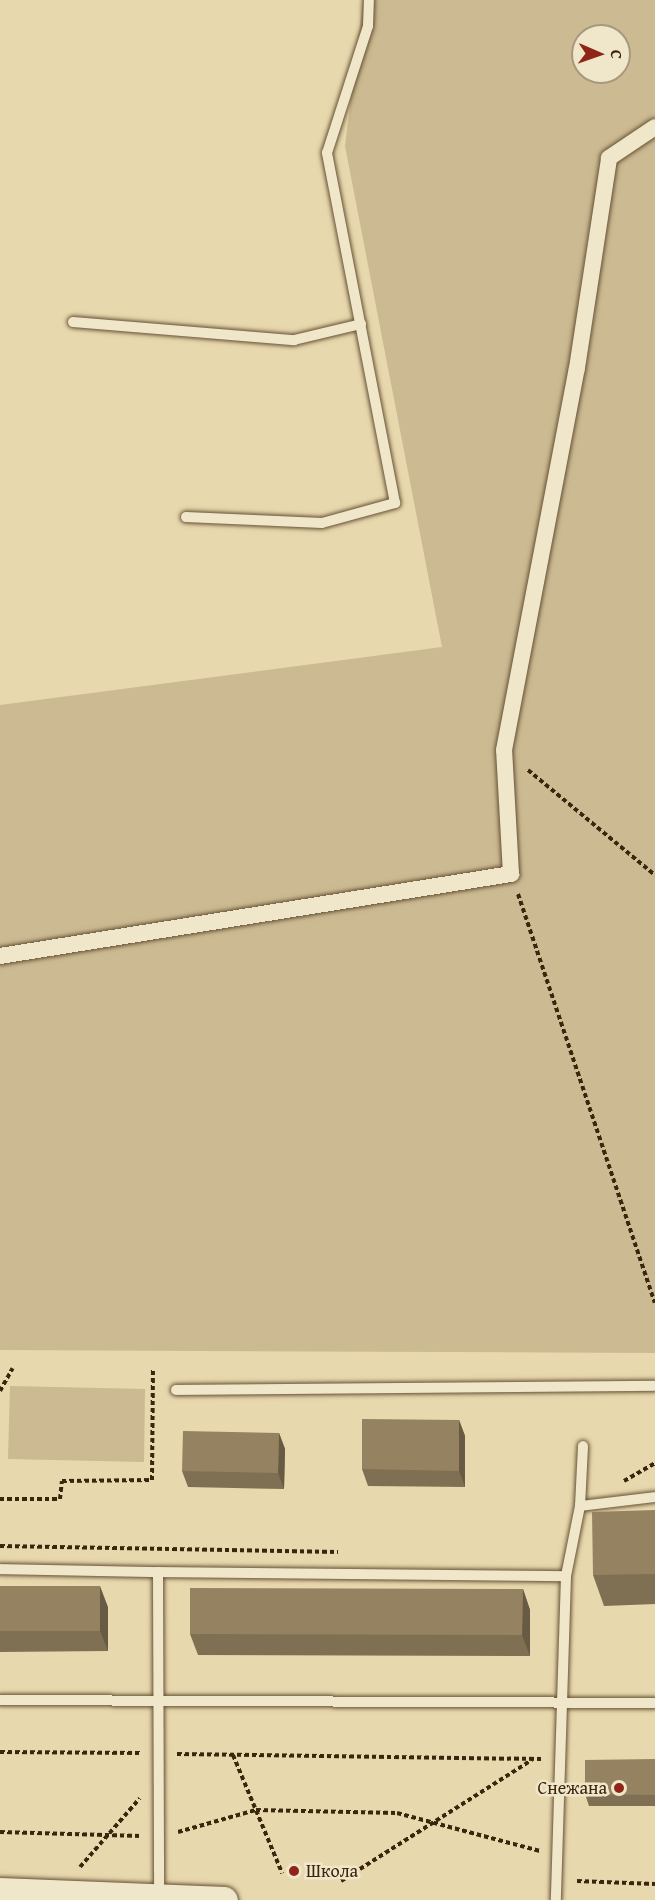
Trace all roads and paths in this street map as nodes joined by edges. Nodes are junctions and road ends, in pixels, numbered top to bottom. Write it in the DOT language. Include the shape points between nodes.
graph roads {
  1 [pos="369,0"];
  2 [pos="655,127"];
  3 [pos="73,322"];
  4 [pos="361,324"];
  5 [pos="186,517"];
  6 [pos="504,750"];
  7 [pos="511,874"];
  8 [pos="655,875"];
  9 [pos="0,956"];
  10 [pos="655,1303"];
  11 [pos="13,1368"];
  12 [pos="153,1368"];
  13 [pos="655,1386"];
  14 [pos="176,1390"];
  15 [pos="0,1391"];
  16 [pos="583,1446"];
  17 [pos="655,1497"];
  18 [pos="0,1499"];
  19 [pos="580,1506"];
  20 [pos="0,1546"];
  21 [pos="344,1552"];
  22 [pos="0,1569"];
  23 [pos="158,1572"];
  24 [pos="566,1576"];
  25 [pos="0,1700"];
  26 [pos="562,1700"];
  27 [pos="159,1702"];
  28 [pos="655,1703"];
  29 [pos="0,1752"];
  30 [pos="160,1753"];
  31 [pos="233,1755"];
  32 [pos="560,1758"];
  33 [pos="532,1760"];
  34 [pos="160,1775"];
  35 [pos="256,1810"];
  36 [pos="431,1824"];
  37 [pos="0,1832"];
  38 [pos="108,1835"];
  39 [pos="159,1837"];
  40 [pos="557,1858"];
  41 [pos="75,1873"];
  42 [pos="282,1873"];
  43 [pos="341,1881"];
  44 [pos="577,1881"];
  45 [pos="655,1884"];
  46 [pos="0,1891"];
  47 [pos="159,1897"];
  48 [pos="123,1898"];
  49 [pos="224,1900"];
  50 [pos="556,1900"];
  1 -- 4 [label="lane" via="368,26 327,153"];
  2 -- 6 [label="street" via="609,158 578,368"];
  3 -- 4 [label="lane" via="294,340"];
  4 -- 5 [label="lane" via="395,503 322,523"];
  6 -- 7 [label="street"];
  6 -- 8 [label="path"];
  7 -- 9 [label="street"];
  7 -- 10 [label="path"];
  11 -- 15 [label="path"];
  12 -- 18 [label="path" via="152,1480 62,1481 60,1499"];
  13 -- 14 [label="lane"];
  16 -- 19 [label="lane"];
  17 -- 19 [label="lane"];
  19 -- 24 [label="lane"];
  20 -- 21 [label="path"];
  22 -- 23 [label="lane"];
  23 -- 24 [label="lane"];
  23 -- 27 [label="lane"];
  24 -- 26 [label="lane"];
  25 -- 27 [label="lane"];
  26 -- 27 [label="lane"];
  26 -- 28 [label="lane"];
  26 -- 32 [label="lane"];
  27 -- 30 [label="lane"];
  29 -- 30 [label="path"];
  30 -- 31 [label="path"];
  30 -- 34 [label="lane"];
  31 -- 33 [label="path"];
  31 -- 35 [label="path"];
  32 -- 33 [label="path"];
  32 -- 40 [label="lane"];
  33 -- 36 [label="path"];
  34 -- 38 [label="path"];
  34 -- 39 [label="lane"];
  35 -- 36 [label="path" via="397,1814"];
  35 -- 39 [label="path"];
  35 -- 42 [label="path"];
  36 -- 40 [label="path" via="523,1844"];
  36 -- 43 [label="path"];
  37 -- 38 [label="path"];
  38 -- 39 [label="path"];
  38 -- 41 [label="path"];
  39 -- 47 [label="lane"];
  40 -- 50 [label="lane"];
  44 -- 45 [label="path"];
  46 -- 48 [label="street"];
  47 -- 48 [label="street"];
  47 -- 49 [label="street"];
}
